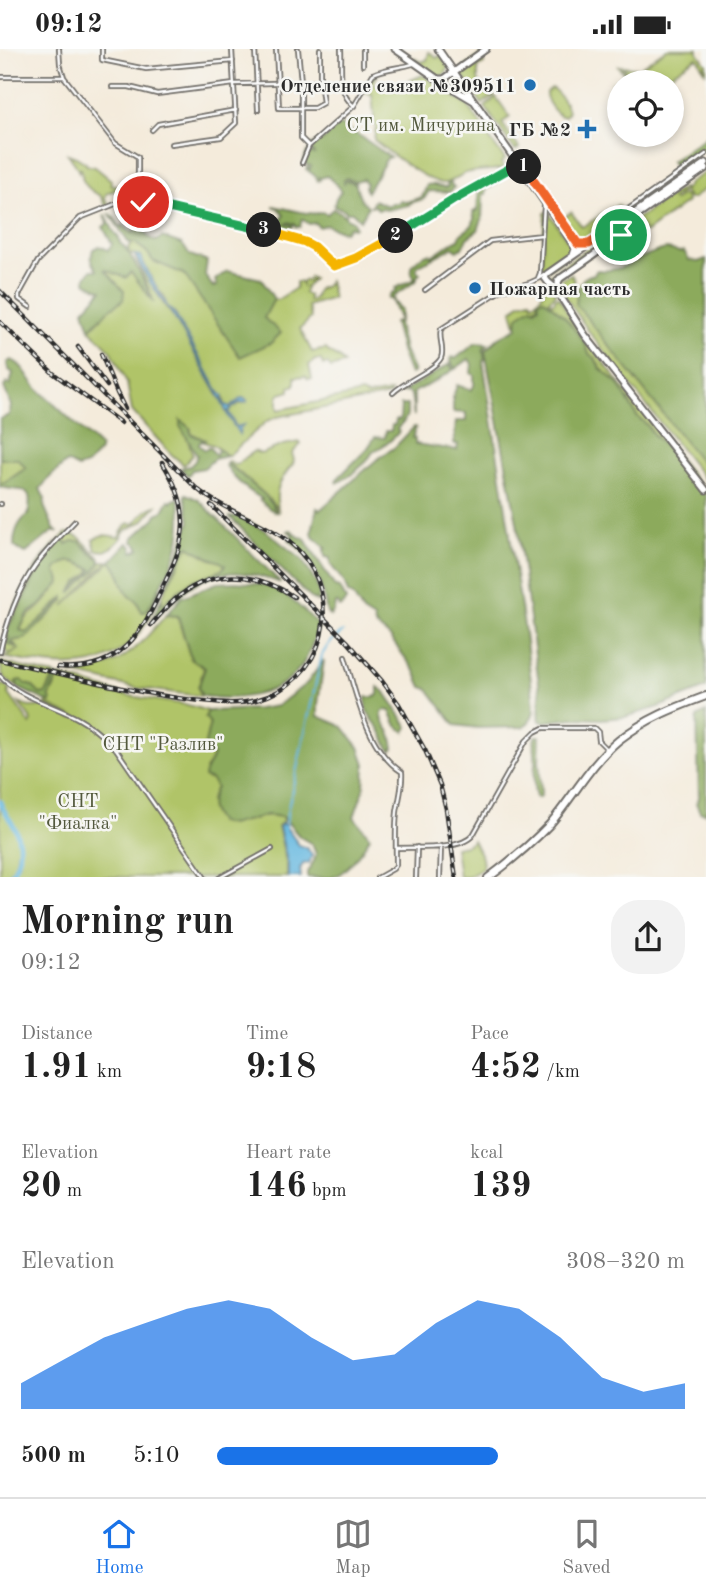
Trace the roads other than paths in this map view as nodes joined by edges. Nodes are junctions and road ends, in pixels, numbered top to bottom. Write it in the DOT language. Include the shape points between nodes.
graph roads {
  1 [pos="59,49"];
  2 [pos="102,49"];
  3 [pos="232,49"];
  4 [pos="255,49"];
  5 [pos="276,49"];
  6 [pos="298,49"];
  7 [pos="320,49"];
  8 [pos="341,49"];
  9 [pos="363,49"];
  10 [pos="395,49"];
  11 [pos="440,49"];
  12 [pos="484,49"];
  13 [pos="233,61"];
  14 [pos="416,63"];
  15 [pos="363,65"];
  16 [pos="455,70"];
  17 [pos="64,77"];
  18 [pos="0,78"];
  19 [pos="438,78"];
  20 [pos="320,81"];
  21 [pos="301,82"];
  22 [pos="342,82"];
  23 [pos="279,83"];
  24 [pos="234,84"];
  25 [pos="256,84"];
  26 [pos="113,87"];
  27 [pos="477,104"];
  28 [pos="354,106"];
  29 [pos="301,108"];
  30 [pos="236,110"];
  31 [pos="258,110"];
  32 [pos="152,130"];
  33 [pos="171,144"];
  34 [pos="309,146"];
  35 [pos="706,154"];
  36 [pos="302,163"];
  37 [pos="519,163"];
  38 [pos="706,163"];
  39 [pos="706,168"];
  40 [pos="136,192"];
  41 [pos="544,202"];
  42 [pos="608,231"];
  43 [pos="542,235"];
  44 [pos="600,237"];
  45 [pos="616,239"];
  46 [pos="589,244"];
  47 [pos="573,255"];
  48 [pos="545,277"];
  49 [pos="560,278"];
  50 [pos="425,290"];
  51 [pos="30,307"];
  52 [pos="393,393"];
  53 [pos="706,484"];
  54 [pos="706,490"];
  55 [pos="75,521"];
  56 [pos="0,624"];
  57 [pos="5,630"];
  58 [pos="0,652"];
  59 [pos="345,657"];
  60 [pos="0,676"];
  61 [pos="6,683"];
  62 [pos="0,684"];
  63 [pos="706,698"];
  64 [pos="609,752"];
  65 [pos="441,846"];
  66 [pos="417,847"];
  67 [pos="396,848"];
  68 [pos="272,849"];
  69 [pos="205,877"];
  70 [pos="219,877"];
  71 [pos="377,877"];
  72 [pos="416,877"];
  73 [pos="440,877"];
  74 [pos="491,877"];
  1 -- 17 [label="street"];
  2 -- 13 [label="street" via="102,60 145,69"];
  3 -- 13 [label="street"];
  4 -- 25 [label="street"];
  5 -- 23 [label="street"];
  6 -- 21 [label="street"];
  7 -- 20 [label="street"];
  8 -- 22 [label="street"];
  9 -- 15 [label="street"];
  10 -- 14 [label="main road"];
  11 -- 16 [label="main road"];
  12 -- 16 [label="main road"];
  13 -- 24 [label="street"];
  14 -- 19 [label="main road"];
  14 -- 28 [label="street" via="373,73"];
  16 -- 19 [label="main road"];
  16 -- 27 [label="main road"];
  17 -- 18 [label="street"];
  17 -- 40 [label="street" via="115,143 138,157"];
  19 -- 27 [label="main road"];
  20 -- 21 [label="street"];
  20 -- 22 [label="street"];
  20 -- 29 [label="street" via="323,103"];
  21 -- 23 [label="street"];
  21 -- 29 [label="street"];
  22 -- 28 [label="street" via="344,95"];
  23 -- 25 [label="street"];
  23 -- 29 [label="street" via="279,109"];
  24 -- 25 [label="street"];
  24 -- 26 [label="street" via="157,95"];
  24 -- 30 [label="street"];
  25 -- 31 [label="street"];
  27 -- 37 [label="main road"];
  28 -- 34 [label="street"];
  29 -- 34 [label="street" via="301,138"];
  30 -- 32 [label="street" via="158,124"];
  30 -- 33 [label="street" via="236,123 221,137"];
  34 -- 36 [label="street"];
  35 -- 44 [label="street" via="614,219"];
  37 -- 40 [label="street" via="372,250 334,266 305,242 149,204"];
  37 -- 41 [label="main road"];
  37 -- 46 [label="main road" via="576,242"];
  38 -- 42 [label="main road"];
  39 -- 45 [label="main road" via="640,215"];
  40 -- 51 [label="street" via="80,218 38,261 19,295"];
  41 -- 43 [label="street"];
  41 -- 47 [label="main road" via="575,249"];
  42 -- 44 [label="main road"];
  42 -- 45 [label="main road" via="615,232"];
  43 -- 48 [label="street"];
  43 -- 50 [label="street" via="491,241"];
  44 -- 46 [label="main road"];
  45 -- 49 [label="main road"];
  46 -- 47 [label="main road"];
  47 -- 48 [label="main road"];
  48 -- 49 [label="main road" via="552,283"];
  48 -- 52 [label="street" via="503,289 441,329 441,358"];
  48 -- 54 [label="main road"];
  49 -- 53 [label="main road" via="559,288 587,333"];
  55 -- 57 [label="street" via="35,566"];
  56 -- 57 [label="street"];
  57 -- 58 [label="street"];
  59 -- 67 [label="street" via="369,728 384,756 402,772"];
  60 -- 61 [label="street"];
  61 -- 62 [label="street"];
  61 -- 69 [label="street" via="78,718 106,739"];
  63 -- 64 [label="main road" via="646,724"];
  64 -- 65 [label="street" via="594,728 538,730 520,750 471,838"];
  64 -- 74 [label="main road" via="552,826"];
  65 -- 66 [label="street"];
  65 -- 73 [label="street"];
  66 -- 67 [label="street"];
  66 -- 72 [label="street"];
  67 -- 71 [label="street" via="395,867"];
  68 -- 70 [label="street"];
}
